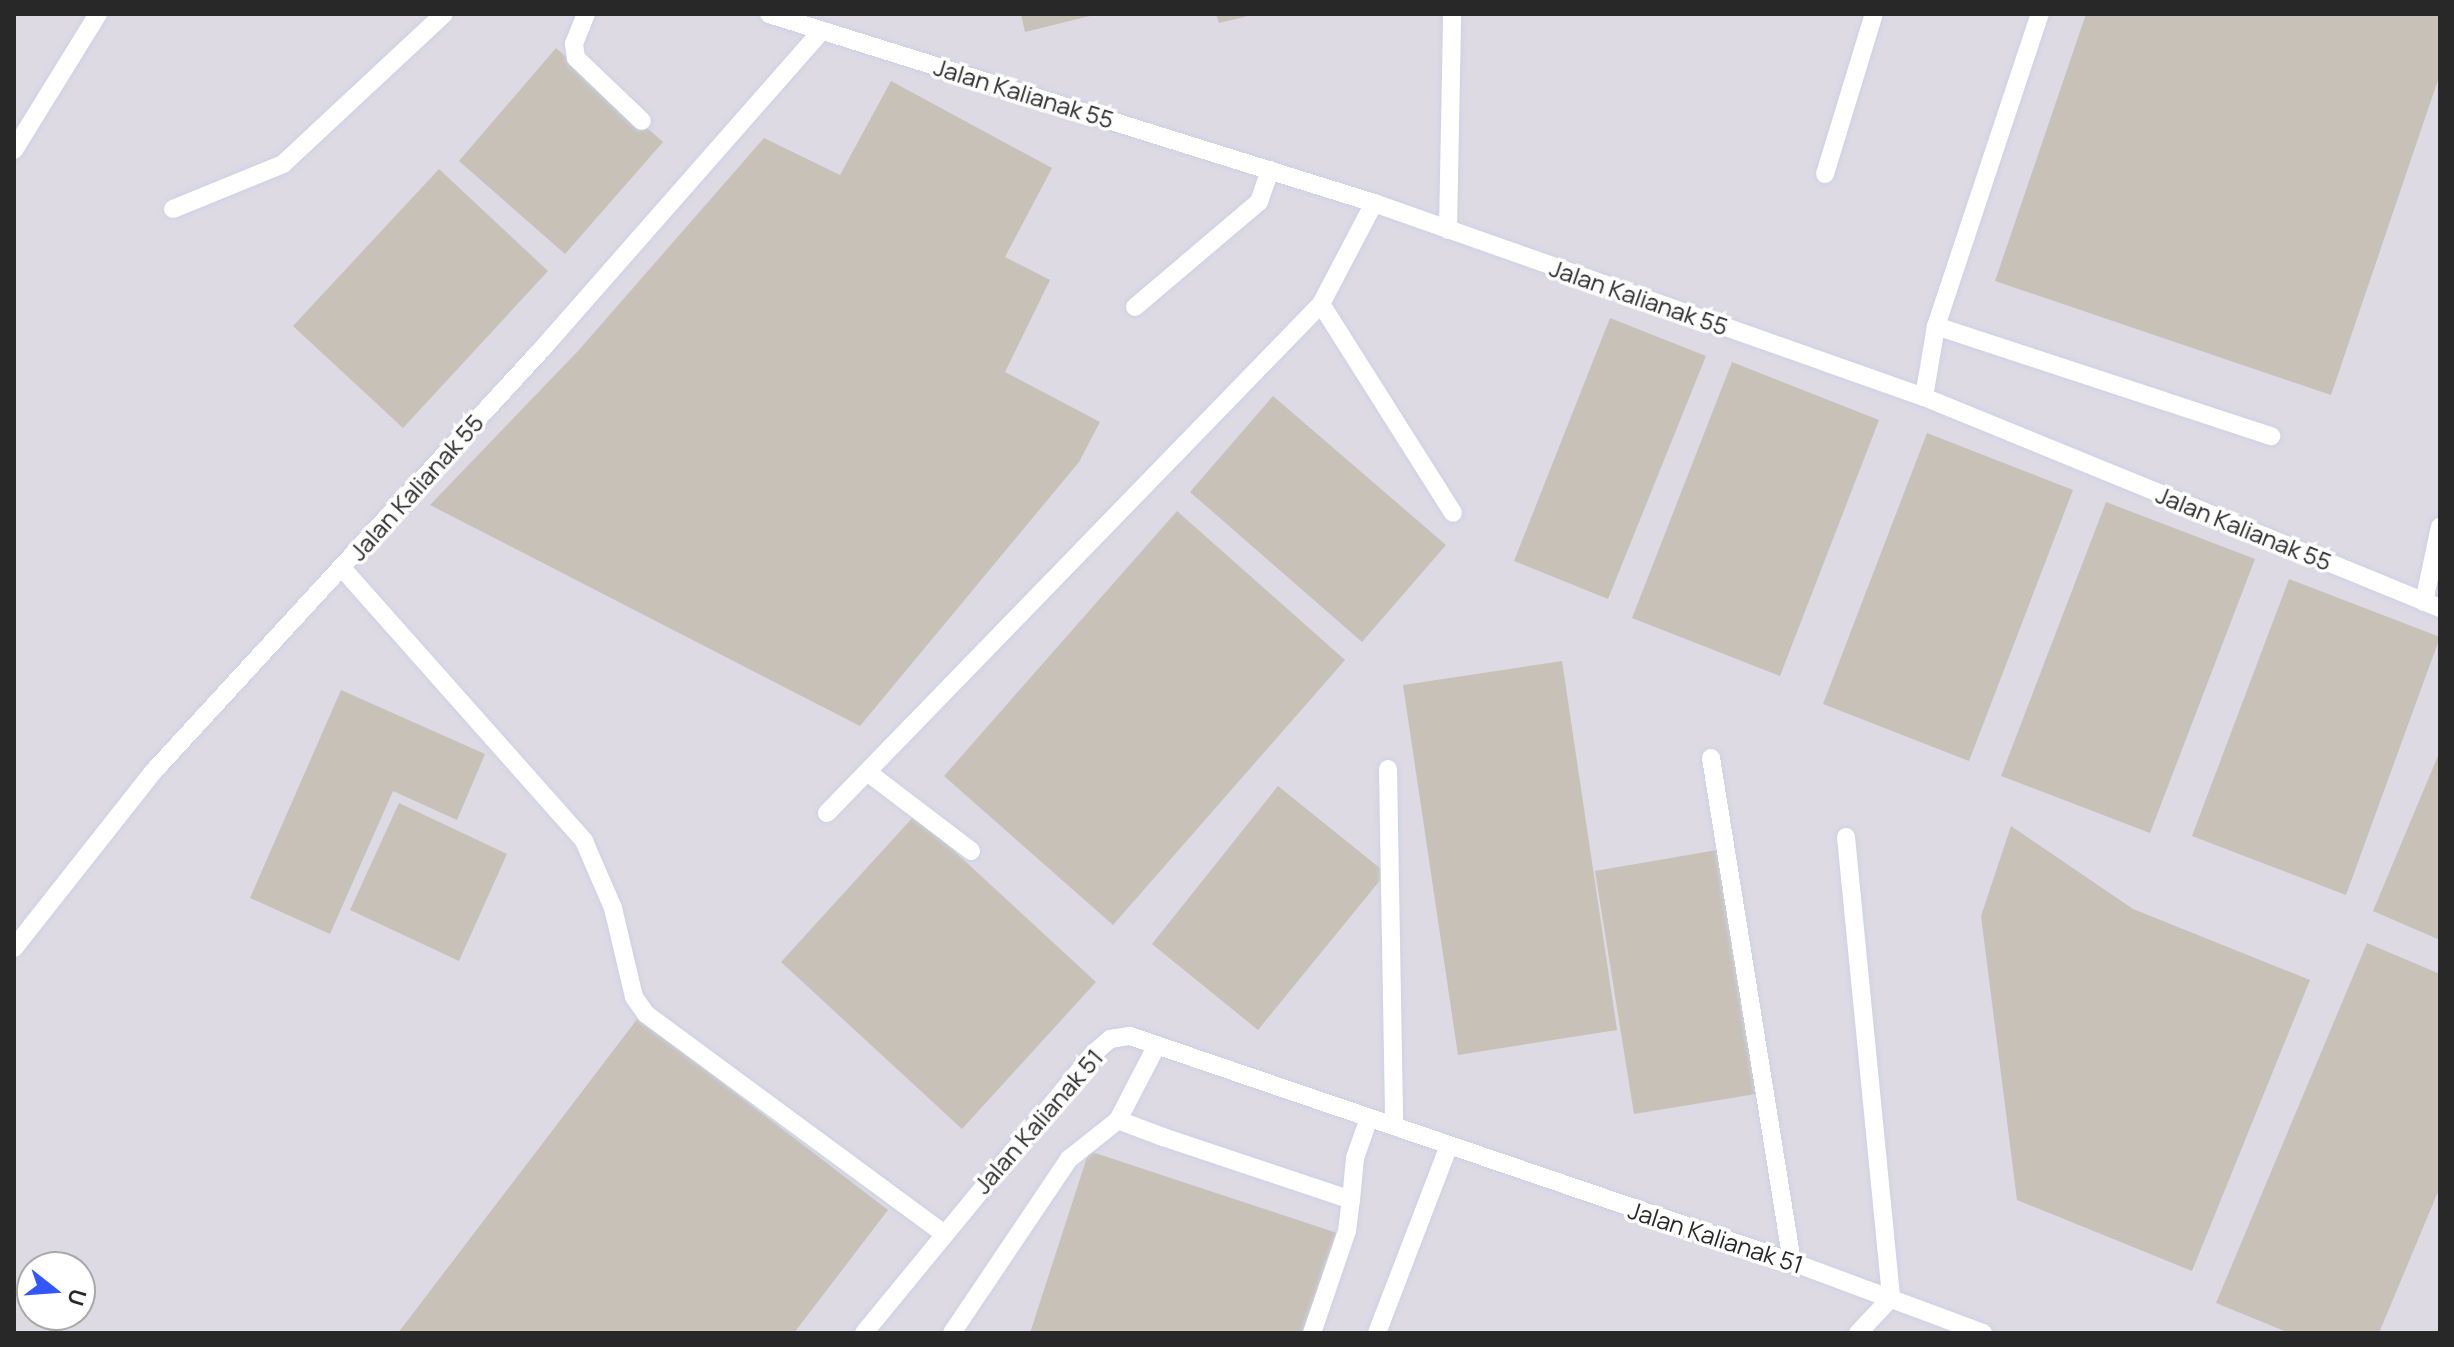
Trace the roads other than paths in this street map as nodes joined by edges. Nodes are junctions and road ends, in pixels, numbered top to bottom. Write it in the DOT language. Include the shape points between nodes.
graph roads {
  1 [pos="98,14"];
  2 [pos="444,14"];
  3 [pos="586,14"];
  4 [pos="769,14"];
  5 [pos="1452,14"];
  6 [pos="1874,14"];
  7 [pos="2040,14"];
  8 [pos="822,30"];
  9 [pos="642,121"];
  10 [pos="14,150"];
  11 [pos="1270,170"];
  12 [pos="1825,174"];
  13 [pos="1374,203"];
  14 [pos="173,209"];
  15 [pos="1448,230"];
  16 [pos="1321,304"];
  17 [pos="1135,307"];
  18 [pos="1936,326"];
  19 [pos="1924,397"];
  20 [pos="2271,436"];
  21 [pos="1453,513"];
  22 [pos="2440,527"];
  23 [pos="342,568"];
  24 [pos="2432,605"];
  25 [pos="1711,758"];
  26 [pos="1388,769"];
  27 [pos="870,774"];
  28 [pos="827,813"];
  29 [pos="1846,837"];
  30 [pos="971,851"];
  31 [pos="14,948"];
  32 [pos="1157,1045"];
  33 [pos="1369,1118"];
  34 [pos="1118,1120"];
  35 [pos="1394,1126"];
  36 [pos="1449,1145"];
  37 [pos="1351,1200"];
  38 [pos="942,1232"];
  39 [pos="1792,1262"];
  40 [pos="1891,1298"];
  41 [pos="864,1333"];
  42 [pos="952,1333"];
  43 [pos="1312,1333"];
  44 [pos="1377,1333"];
  45 [pos="1858,1333"];
  46 [pos="1983,1333"];
  1 -- 10 [label="lane"];
  2 -- 14 [label="lane" via="283,164"];
  3 -- 9 [label="lane" via="574,44 576,58"];
  4 -- 8 [label="lane, Jalan Kalianak 55"];
  5 -- 15 [label="lane"];
  6 -- 12 [label="lane"];
  7 -- 18 [label="lane"];
  8 -- 11 [label="lane, Jalan Kalianak 55"];
  8 -- 23 [label="lane, Jalan Kalianak 55"];
  11 -- 13 [label="lane, Jalan Kalianak 55"];
  11 -- 17 [label="lane" via="1259,202"];
  13 -- 15 [label="lane, Jalan Kalianak 55"];
  13 -- 16 [label="lane"];
  15 -- 19 [label="lane, Jalan Kalianak 55"];
  16 -- 21 [label="lane"];
  16 -- 27 [label="lane"];
  18 -- 19 [label="lane"];
  18 -- 20 [label="lane"];
  19 -- 24 [label="lane, Jalan Kalianak 55"];
  22 -- 24 [label="lane"];
  23 -- 31 [label="lane, Jalan Kalianak 55" via="153,772"];
  23 -- 38 [label="lane" via="584,841 613,908 634,997 646,1014"];
  25 -- 39 [label="lane"];
  26 -- 35 [label="lane"];
  27 -- 28 [label="lane"];
  27 -- 30 [label="lane"];
  29 -- 40 [label="lane"];
  32 -- 33 [label="lane, Jalan Kalianak 51"];
  32 -- 34 [label="lane"];
  32 -- 38 [label="lane, Jalan Kalianak 51" via="1130,1036 1110,1039"];
  33 -- 35 [label="lane, Jalan Kalianak 51"];
  33 -- 37 [label="lane" via="1355,1158"];
  34 -- 37 [label="lane"];
  34 -- 42 [label="lane" via="1069,1159"];
  35 -- 36 [label="lane, Jalan Kalianak 51"];
  36 -- 39 [label="lane, Jalan Kalianak 51"];
  36 -- 44 [label="lane"];
  37 -- 43 [label="lane" via="1347,1231"];
  38 -- 41 [label="lane, Jalan Kalianak 51"];
  39 -- 40 [label="lane, Jalan Kalianak 51"];
  40 -- 45 [label="lane"];
  40 -- 46 [label="lane, Jalan Kalianak 51"];
}
